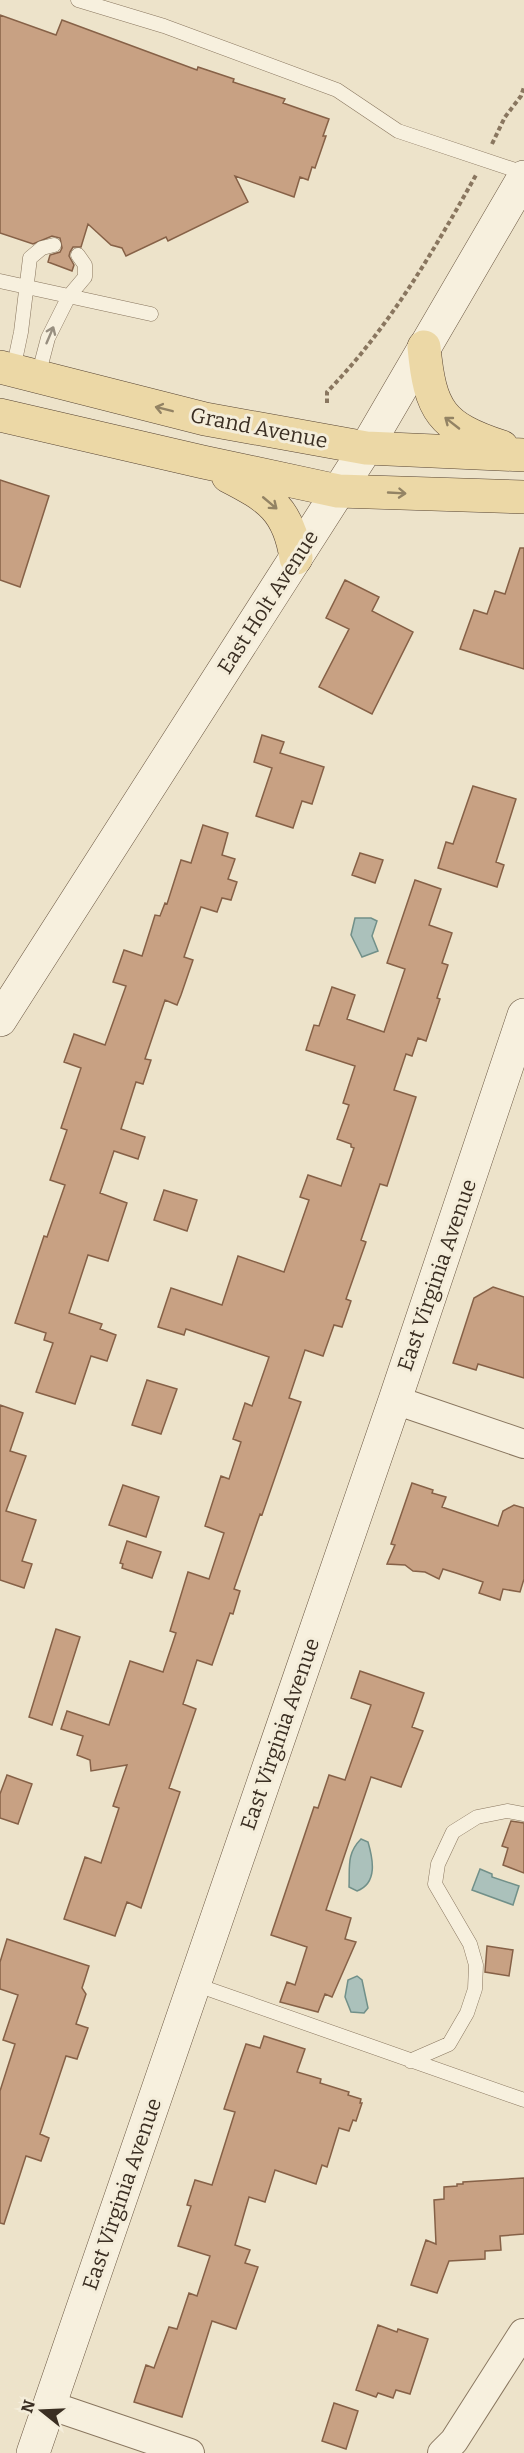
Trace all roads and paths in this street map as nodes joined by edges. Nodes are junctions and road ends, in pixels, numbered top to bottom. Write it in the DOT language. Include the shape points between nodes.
graph roads {
  1 [pos="78,0"];
  2 [pos="524,87"];
  3 [pos="485,160"];
  4 [pos="524,175"];
  5 [pos="54,246"];
  6 [pos="78,255"];
  7 [pos="0,280"];
  8 [pos="26,285"];
  9 [pos="69,296"];
  10 [pos="151,314"];
  11 [pos="424,347"];
  12 [pos="17,371"];
  13 [pos="327,403"];
  14 [pos="0,415"];
  15 [pos="366,448"];
  16 [pos="524,454"];
  17 [pos="202,462"];
  18 [pos="338,491"];
  19 [pos="524,497"];
  20 [pos="296,558"];
  21 [pos="524,1015"];
  22 [pos="0,1020"];
  23 [pos="395,1400"];
  24 [pos="524,1444"];
  25 [pos="524,1814"];
  26 [pos="194,1984"];
  27 [pos="410,2061"];
  28 [pos="524,2100"];
  29 [pos="523,2333"];
  30 [pos="49,2405"];
  31 [pos="33,2453"];
  32 [pos="190,2453"];
  33 [pos="442,2453"];
  1 -- 3 [label="lane" via="164,26 337,90 398,132"];
  2 -- 3 [label="path"];
  3 -- 4 [label="lane"];
  3 -- 13 [label="path" via="432,254 356,362 327,392"];
  4 -- 11 [label="street, East Holt Avenue"];
  5 -- 8 [label="lane" via="42,248 30,258"];
  6 -- 9 [label="lane" via="85,265 85,277"];
  7 -- 8 [label="lane"];
  8 -- 9 [label="lane"];
  8 -- 12 [label="lane"];
  9 -- 10 [label="lane"];
  12 -- 9 [label="lane, one-way" via="48,338"];
  11 -- 15 [label="street, East Holt Avenue"];
  16 -- 11 [label="main road, one-way" via="469,436 441,414 427,380"];
  15 -- 12 [label="main road, Grand Avenue, one-way" via="205,419"];
  14 -- 17 [label="main road, Grand Avenue"];
  15 -- 16 [label="main road, Grand Avenue"];
  15 -- 18 [label="street, East Holt Avenue"];
  17 -- 18 [label="main road, Grand Avenue"];
  17 -- 20 [label="main road, one-way" via="252,489 283,514"];
  18 -- 19 [label="main road, Grand Avenue, one-way"];
  18 -- 20 [label="street, East Holt Avenue"];
  20 -- 22 [label="street, East Holt Avenue"];
  21 -- 23 [label="street, East Virginia Avenue"];
  23 -- 24 [label="street"];
  23 -- 26 [label="street, East Virginia Avenue"];
  25 -- 27 [label="lane" via="507,1811 477,1817 453,1832 438,1863 435,1884 470,1944 476,1965 475,1989 467,2013 449,2044"];
  26 -- 27 [label="lane"];
  26 -- 30 [label="street, East Virginia Avenue"];
  27 -- 28 [label="lane"];
  29 -- 33 [label="street" via="454,2441"];
  30 -- 31 [label="street, East Virginia Avenue"];
  30 -- 32 [label="street"];
}
